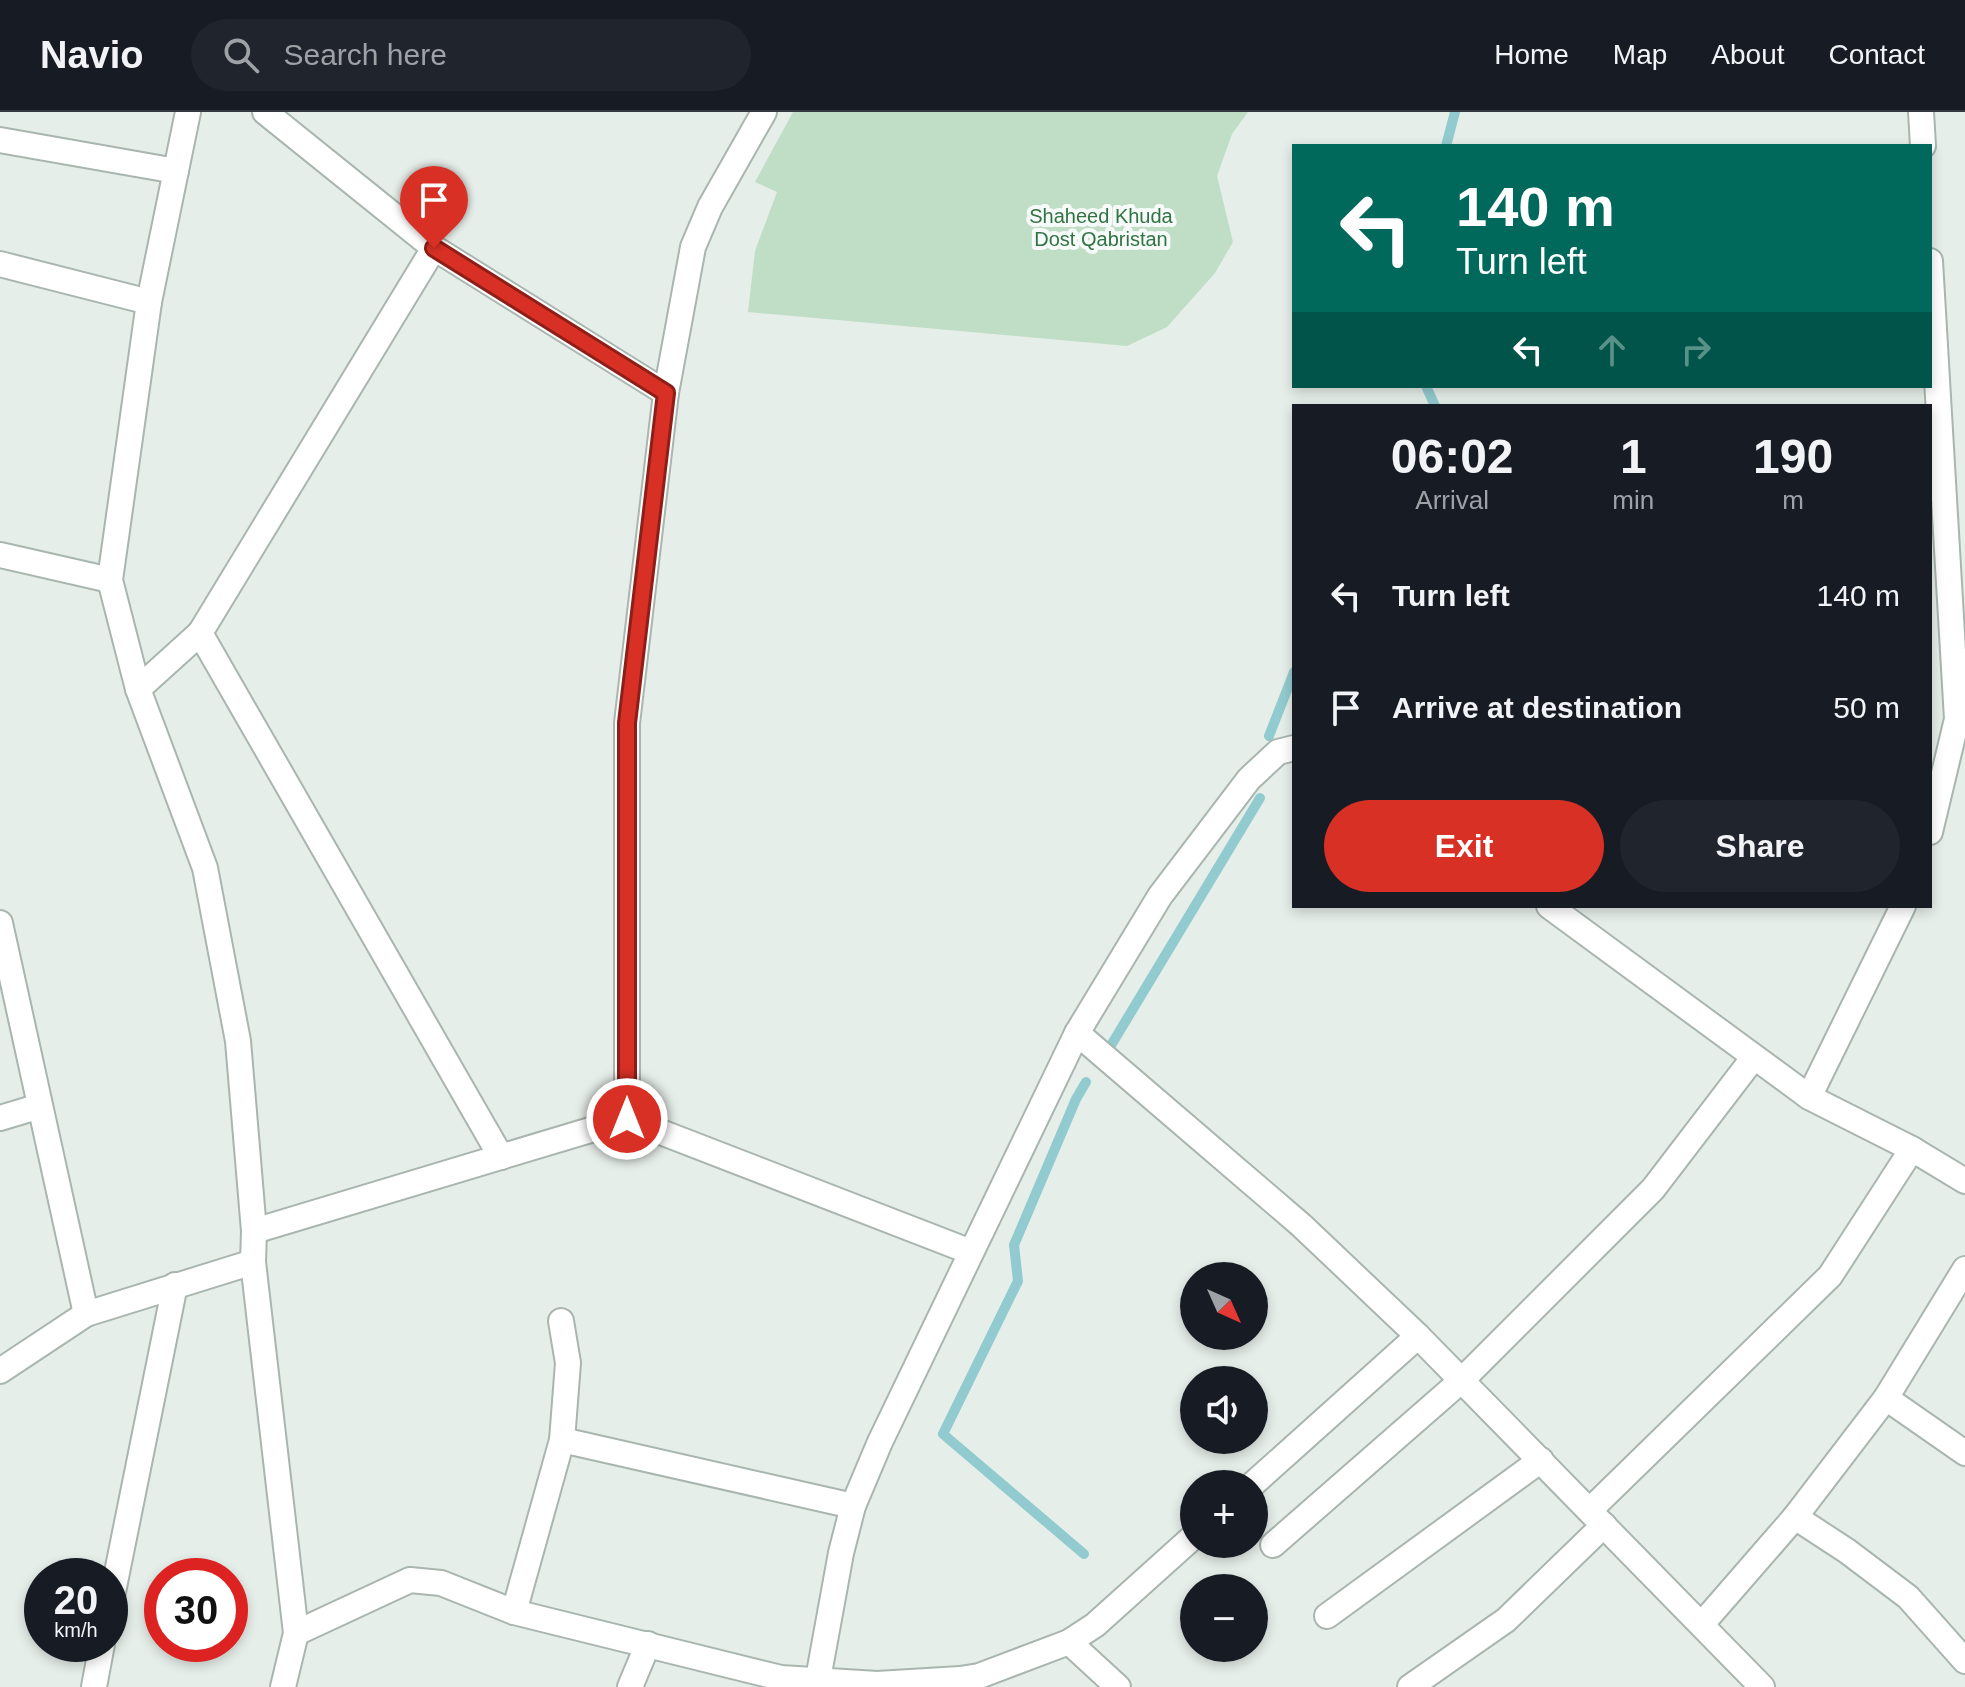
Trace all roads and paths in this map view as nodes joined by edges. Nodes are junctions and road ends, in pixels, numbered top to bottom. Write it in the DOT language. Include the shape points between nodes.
graph roads {
  1 [pos="188,112"];
  2 [pos="265,112"];
  3 [pos="764,112"];
  4 [pos="1921,112"];
  5 [pos="0,140"];
  6 [pos="1923,144"];
  7 [pos="176,171"];
  8 [pos="434,248"];
  9 [pos="0,264"];
  10 [pos="1932,295"];
  11 [pos="149,302"];
  12 [pos="666,393"];
  13 [pos="0,555"];
  14 [pos="110,580"];
  15 [pos="200,633"];
  16 [pos="138,689"];
  17 [pos="1292,748"];
  18 [pos="1932,824"];
  19 [pos="1552,908"];
  20 [pos="1902,908"];
  21 [pos="0,923"];
  22 [pos="1077,1033"];
  23 [pos="1754,1057"];
  24 [pos="1809,1097"];
  25 [pos="40,1106"];
  26 [pos="0,1118"];
  27 [pos="627,1119"];
  28 [pos="1912,1149"];
  29 [pos="501,1157"];
  30 [pos="1965,1181"];
  31 [pos="254,1231"];
  32 [pos="971,1252"];
  33 [pos="253,1262"];
  34 [pos="1965,1269"];
  35 [pos="175,1285"];
  36 [pos="86,1314"];
  37 [pos="561,1321"];
  38 [pos="1418,1336"];
  39 [pos="0,1371"];
  40 [pos="1462,1380"];
  41 [pos="1886,1398"];
  42 [pos="562,1440"];
  43 [pos="1965,1453"];
  44 [pos="1541,1460"];
  45 [pos="1268,1471"];
  46 [pos="853,1506"];
  47 [pos="1795,1517"];
  48 [pos="1597,1518"];
  49 [pos="1273,1545"];
  50 [pos="1180,1549"];
  51 [pos="120,1558"];
  52 [pos="514,1612"];
  53 [pos="1327,1616"];
  54 [pos="1702,1624"];
  55 [pos="296,1633"];
  56 [pos="1069,1642"];
  57 [pos="648,1644"];
  58 [pos="1965,1661"];
  59 [pos="99,1662"];
  60 [pos="818,1679"];
  61 [pos="779,1682"];
  62 [pos="978,1682"];
  63 [pos="94,1687"];
  64 [pos="283,1687"];
  65 [pos="630,1687"];
  66 [pos="1118,1687"];
  67 [pos="1410,1687"];
  68 [pos="1762,1687"];
  1 -- 7 [label="street"];
  2 -- 8 [label="street"];
  3 -- 12 [label="street" via="693,247"];
  4 -- 6 [label="street"];
  5 -- 7 [label="street"];
  7 -- 11 [label="street"];
  8 -- 12 [label="street"];
  8 -- 15 [label="street"];
  9 -- 11 [label="street"];
  10 -- 18 [label="street" via="1957,719"];
  11 -- 14 [label="street"];
  12 -- 27 [label="street" via="627,723"];
  13 -- 14 [label="street"];
  14 -- 16 [label="street"];
  15 -- 16 [label="street"];
  15 -- 29 [label="street"];
  16 -- 31 [label="street" via="205,868 238,1041"];
  17 -- 22 [label="street" via="1278,752 1249,779 1160,896"];
  19 -- 23 [label="street"];
  20 -- 24 [label="street"];
  21 -- 25 [label="street"];
  22 -- 32 [label="street"];
  22 -- 38 [label="street" via="1301,1225"];
  23 -- 24 [label="street"];
  23 -- 40 [label="street" via="1653,1189"];
  24 -- 28 [label="street"];
  25 -- 26 [label="street"];
  25 -- 36 [label="street"];
  27 -- 29 [label="street"];
  27 -- 32 [label="street"];
  28 -- 30 [label="street"];
  28 -- 48 [label="street" via="1830,1276"];
  29 -- 31 [label="street"];
  31 -- 33 [label="street"];
  32 -- 46 [label="street"];
  33 -- 35 [label="street"];
  33 -- 55 [label="street"];
  34 -- 41 [label="street"];
  35 -- 36 [label="street"];
  35 -- 51 [label="street"];
  36 -- 39 [label="street"];
  37 -- 42 [label="street" via="568,1363"];
  38 -- 40 [label="street"];
  38 -- 45 [label="street"];
  40 -- 44 [label="street"];
  40 -- 49 [label="street"];
  41 -- 43 [label="street"];
  41 -- 47 [label="street"];
  42 -- 46 [label="street"];
  42 -- 52 [label="street"];
  44 -- 48 [label="street"];
  44 -- 53 [label="street"];
  46 -- 60 [label="street"];
  47 -- 54 [label="street"];
  47 -- 58 [label="street" via="1908,1597"];
  48 -- 54 [label="street"];
  48 -- 67 [label="street" via="1506,1620"];
  50 -- 56 [label="street"];
  52 -- 55 [label="street" via="441,1583 410,1580"];
  52 -- 57 [label="street"];
  54 -- 68 [label="street"];
  55 -- 64 [label="street"];
  56 -- 62 [label="street"];
  56 -- 66 [label="street"];
  57 -- 61 [label="street"];
  57 -- 65 [label="street"];
  59 -- 63 [label="street"];
  60 -- 61 [label="street"];
  60 -- 62 [label="street"];
}
